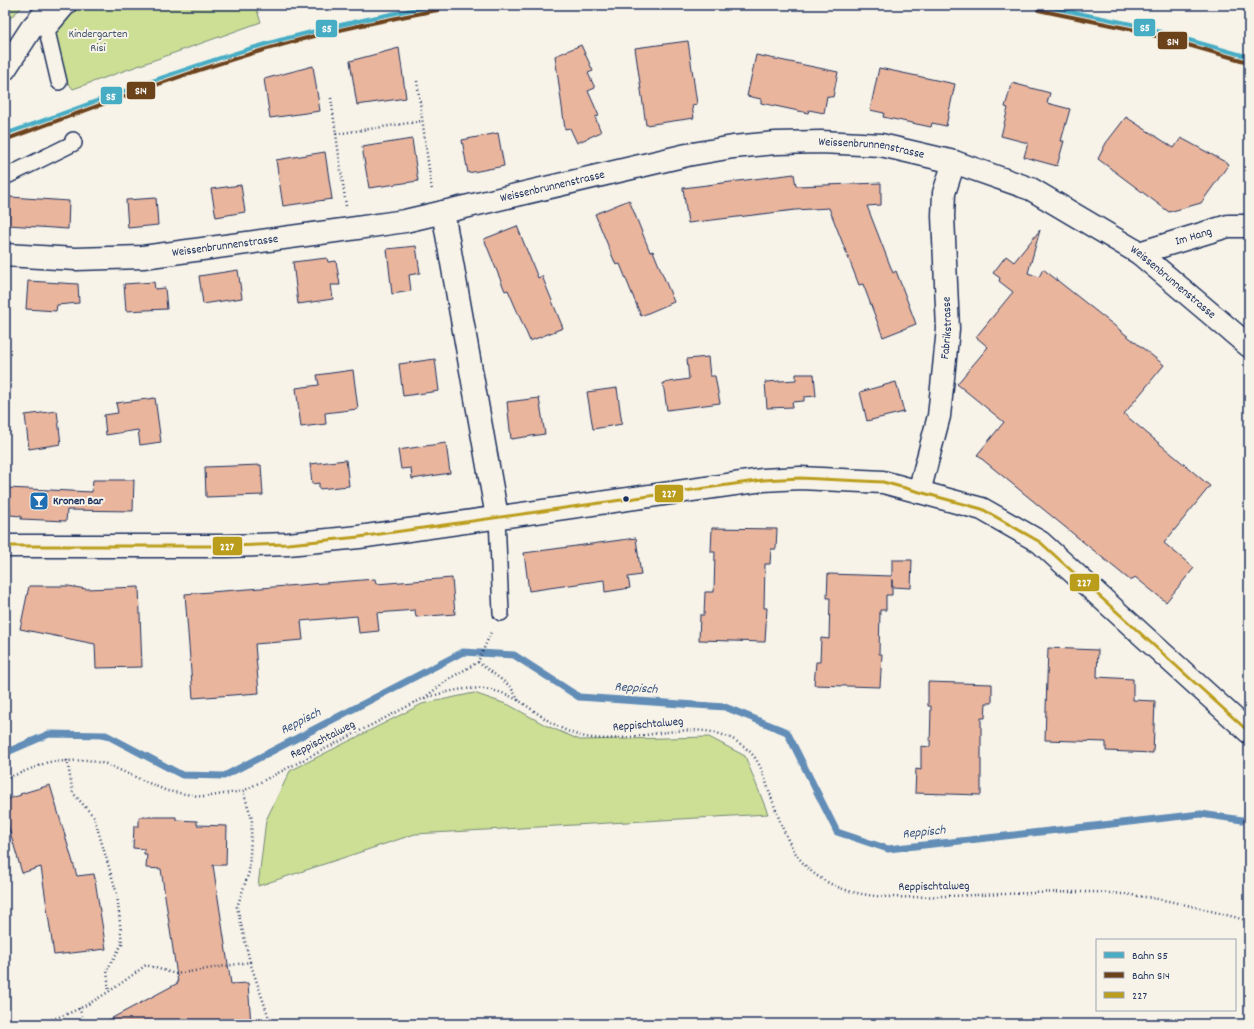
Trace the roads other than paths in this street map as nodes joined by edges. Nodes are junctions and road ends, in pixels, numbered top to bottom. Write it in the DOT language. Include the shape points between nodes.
graph roads {
  1 [pos="52,5"];
  2 [pos="69,5"];
  3 [pos="5,69"];
  4 [pos="59,82"];
  5 [pos="73,140"];
  6 [pos="954,162"];
  7 [pos="5,176"];
  8 [pos="439,213"];
  9 [pos="1249,226"];
  10 [pos="1139,254"];
  11 [pos="5,255"];
  12 [pos="1249,346"];
  13 [pos="919,492"];
  14 [pos="496,517"];
  15 [pos="5,546"];
  16 [pos="498,619"];
  17 [pos="1249,732"];
  1 -- 3 [label="street" via="31,29"];
  2 -- 4 [label="lane" via="47,31"];
  5 -- 7 [label="lane" via="74,143"];
  6 -- 8 [label="street, Weissenbrunnenstrasse" via="881,145 821,142 733,147"];
  6 -- 10 [label="street, Weissenbrunnenstrasse" via="1031,189"];
  6 -- 13 [label="street, Fabrikstrasse" via="944,193 948,329 940,408"];
  8 -- 11 [label="street, Weissenbrunnenstrasse" via="358,228 143,257 76,259"];
  8 -- 14 [label="street"];
  9 -- 10 [label="street, Im Hang" via="1228,226"];
  10 -- 12 [label="street, Weissenbrunnenstrasse"];
  13 -- 14 [label="street" via="882,482 848,479 763,480"];
  13 -- 17 [label="street" via="982,509 1040,542"];
  14 -- 15 [label="street" via="359,537 288,544"];
  14 -- 16 [label="lane"];
}
